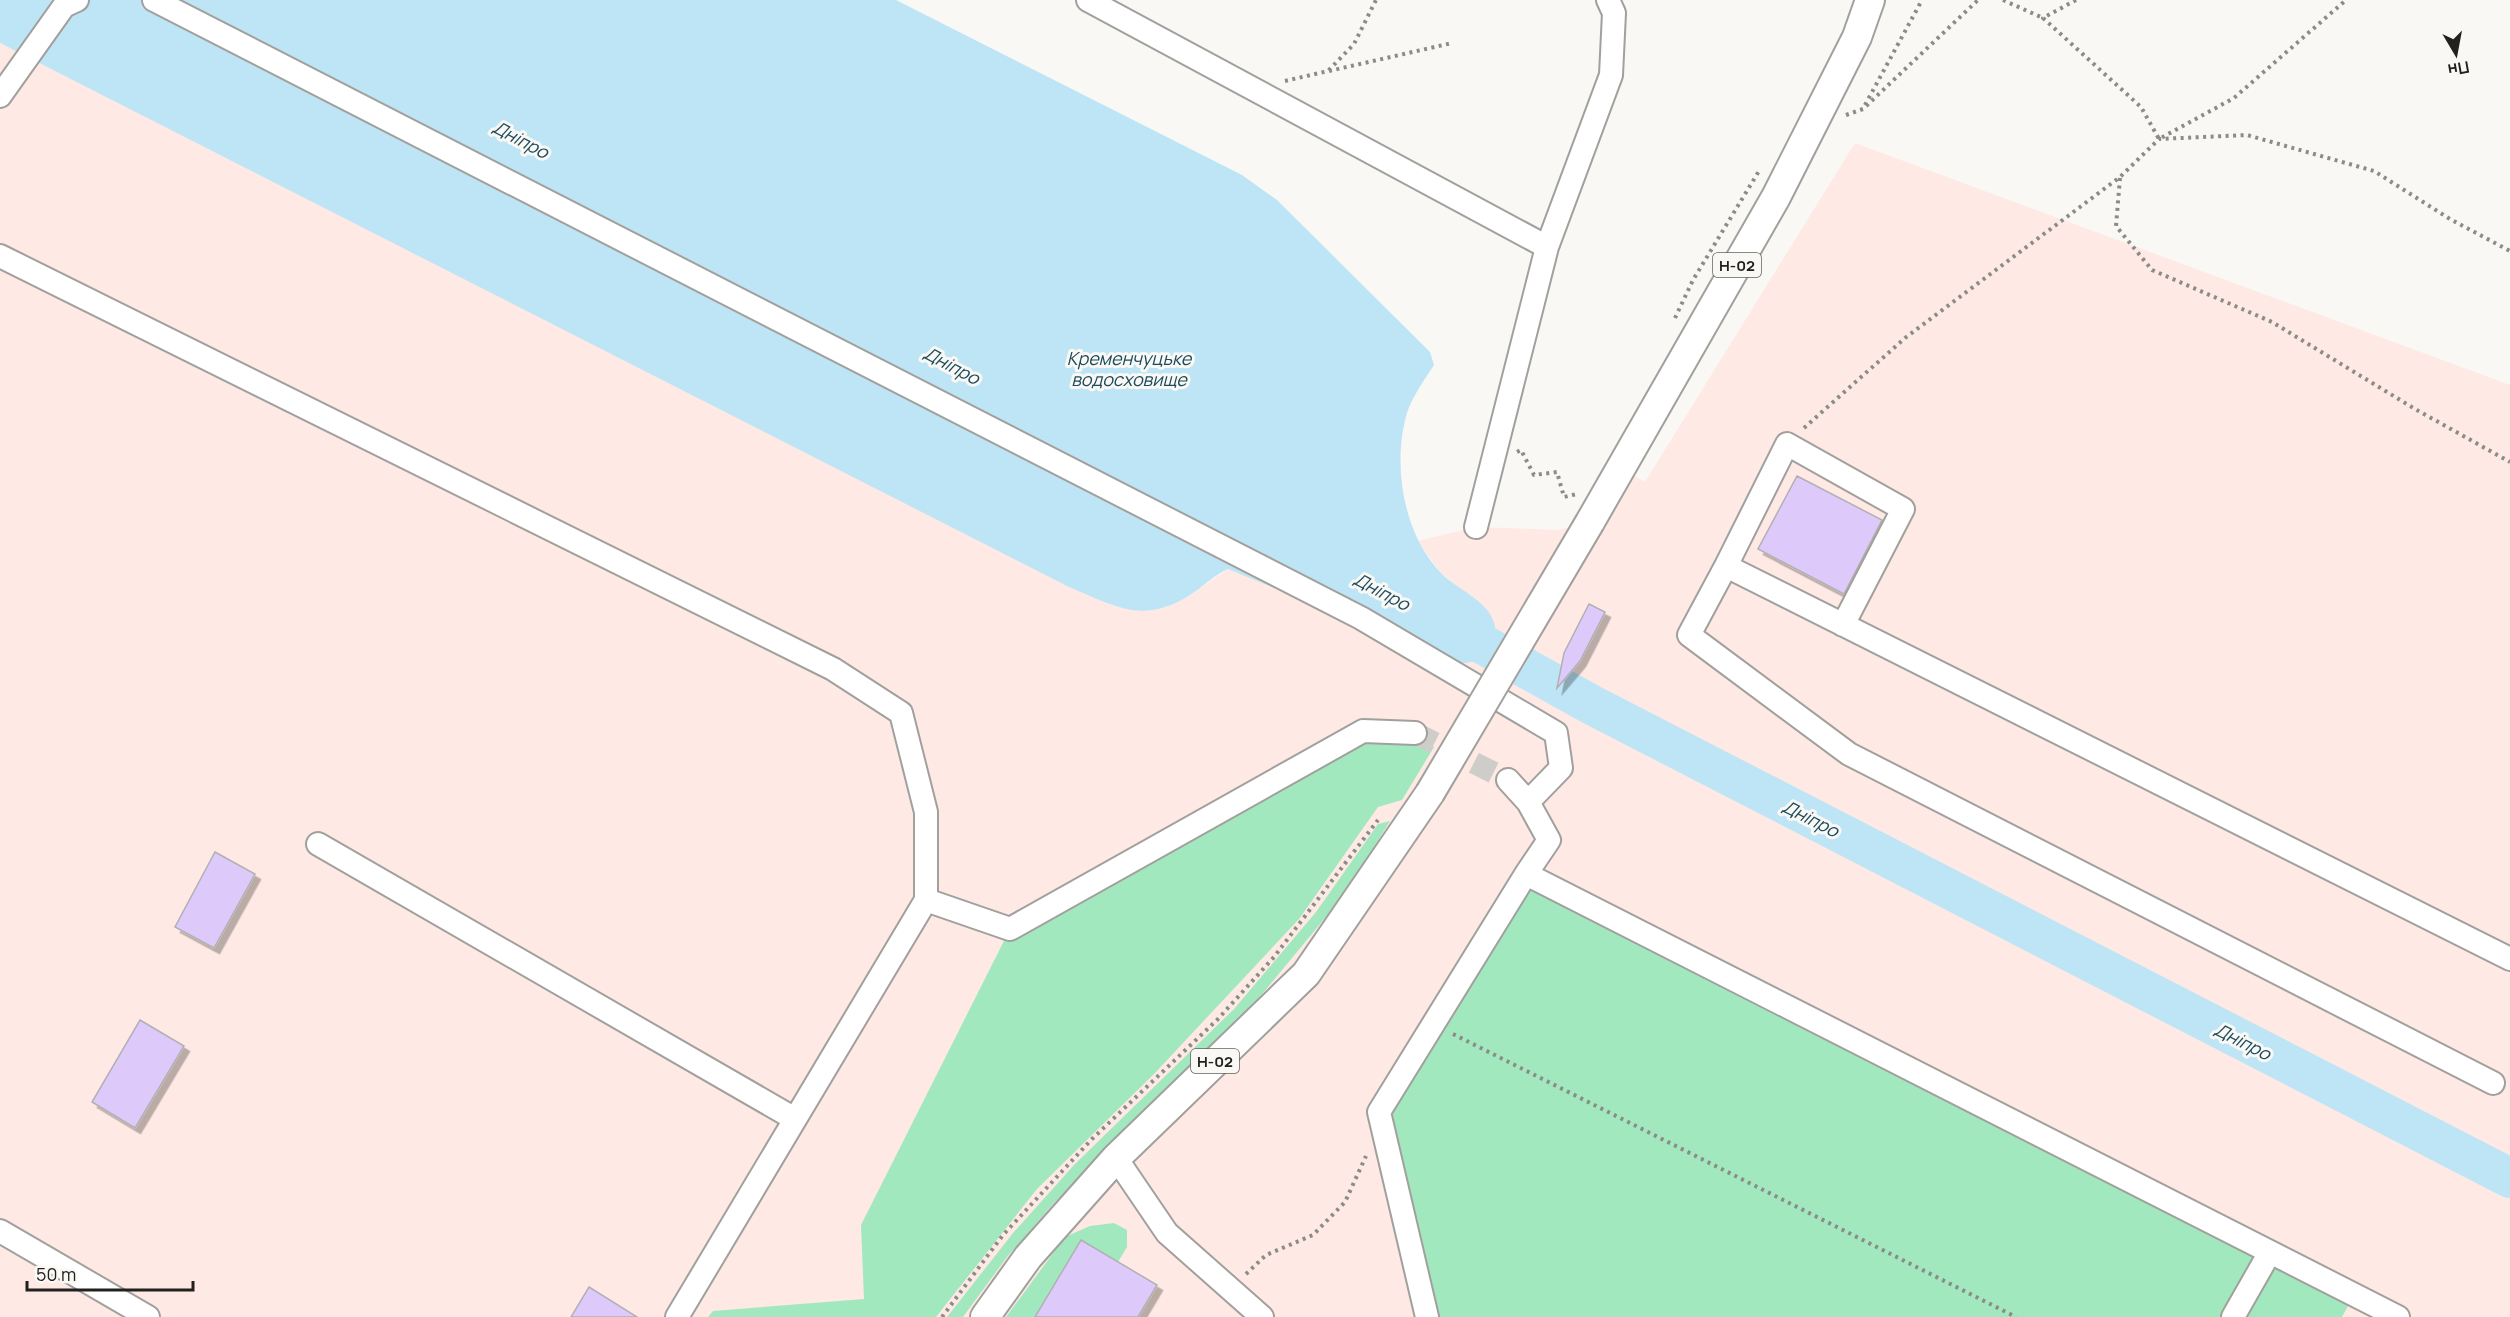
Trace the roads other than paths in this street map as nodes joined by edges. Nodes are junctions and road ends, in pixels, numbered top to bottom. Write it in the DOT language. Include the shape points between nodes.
graph roads {
  1 [pos="77,0"];
  2 [pos="154,0"];
  3 [pos="1088,0"];
  4 [pos="1608,0"];
  5 [pos="1870,0"];
  6 [pos="0,96"];
  7 [pos="1547,247"];
  8 [pos="0,256"];
  9 [pos="1476,527"];
  10 [pos="1726,566"];
  11 [pos="1843,625"];
  12 [pos="1415,733"];
  13 [pos="1508,780"];
  14 [pos="1528,802"];
  15 [pos="318,844"];
  16 [pos="1526,874"];
  17 [pos="926,900"];
  18 [pos="2510,959"];
  19 [pos="2493,1083"];
  20 [pos="795,1119"];
  21 [pos="1116,1158"];
  22 [pos="0,1231"];
  23 [pos="2270,1252"];
  24 [pos="148,1317"];
  25 [pos="677,1317"];
  26 [pos="985,1317"];
  27 [pos="1262,1317"];
  28 [pos="1427,1317"];
  29 [pos="2233,1317"];
  30 [pos="2398,1317"];
  1 -- 6 [label="lane" via="64,6"];
  2 -- 14 [label="lane" via="1361,618 1556,734 1561,768"];
  3 -- 7 [label="lane"];
  4 -- 7 [label="lane" via="1614,13 1611,75"];
  5 -- 21 [label="main road, Н-02, bridge" via="1857,37 1776,197 1586,511 1430,793 1306,974"];
  7 -- 9 [label="lane"];
  8 -- 17 [label="lane" via="834,669 901,713 926,812"];
  10 -- 11 [label="lane"];
  10 -- 11 [label="lane" via="1787,444 1903,509"];
  10 -- 19 [label="lane" via="1689,635 1849,754"];
  11 -- 18 [label="lane"];
  12 -- 17 [label="lane" via="1363,731 1010,929"];
  13 -- 14 [label="lane"];
  14 -- 16 [label="lane" via="1549,840"];
  15 -- 20 [label="lane"];
  16 -- 23 [label="lane"];
  16 -- 28 [label="lane" via="1379,1112"];
  17 -- 20 [label="lane"];
  20 -- 25 [label="lane"];
  21 -- 26 [label="main road, Н-02" via="1028,1257"];
  21 -- 27 [label="lane" via="1167,1233"];
  22 -- 24 [label="lane"];
  23 -- 29 [label="lane"];
  23 -- 30 [label="lane"];
}
